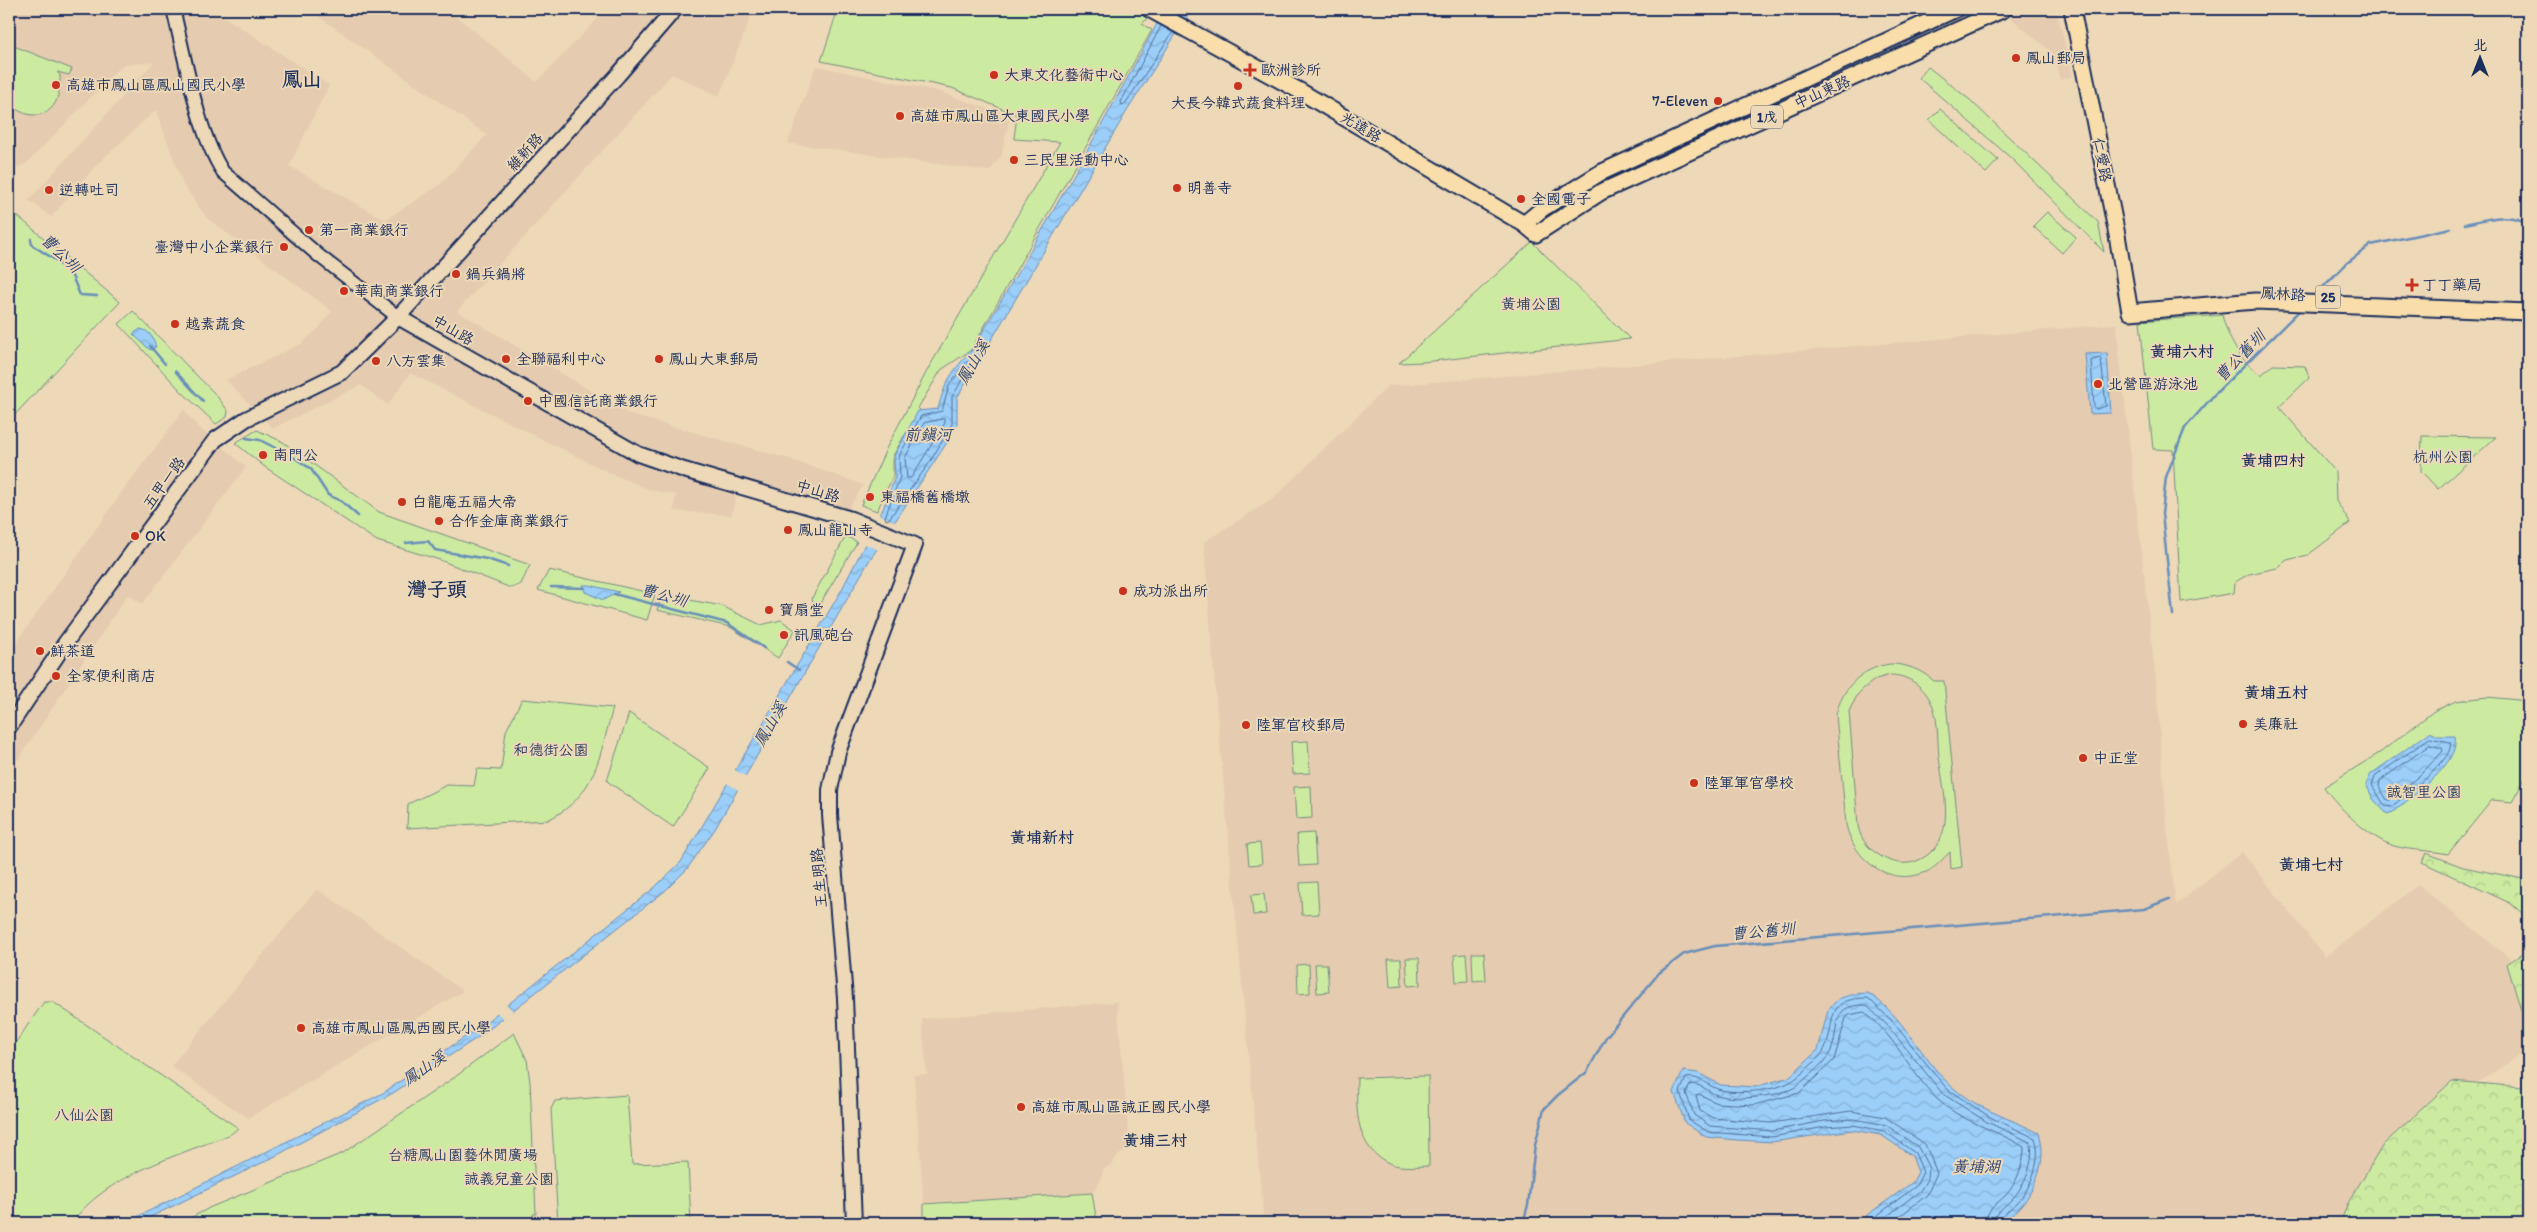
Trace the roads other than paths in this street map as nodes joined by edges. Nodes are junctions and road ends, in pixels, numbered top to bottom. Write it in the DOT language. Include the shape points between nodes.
graph roads {
  1 [pos="173,9"];
  2 [pos="675,9"];
  3 [pos="1956,9"];
  4 [pos="2004,9"];
  5 [pos="2072,9"];
  6 [pos="1152,10"];
  7 [pos="1530,229"];
  8 [pos="2528,303"];
  9 [pos="2129,307"];
  10 [pos="2528,312"];
  11 [pos="398,317"];
  12 [pos="915,545"];
  13 [pos="9,727"];
  14 [pos="854,1223"];
  1 -- 11 [label="street, 中山路" via="204,128 215,160 223,172 325,261"];
  2 -- 11 [label="main road, 維新路"];
  3 -- 7 [label="main road, 中山東路 / 1戊" via="1600,173 1542,209"];
  4 -- 7 [label="main road, 中山東路 / 1戊" via="1601,192"];
  5 -- 9 [label="main road, 仁愛路"];
  6 -- 7 [label="main road, 光遠路" via="1298,90"];
  8 -- 9 [label="main road, 鳳林路 / 25" via="2255,292"];
  9 -- 10 [label="main road, 鳳林路 / 25" via="2255,301"];
  11 -- 12 [label="main road, 中山路" via="638,454 858,521"];
  11 -- 13 [label="main road, 五甲一路" via="342,372 246,419 216,440 66,642"];
  12 -- 14 [label="main road, 王生明路" via="838,752 830,790 845,998"];
}
